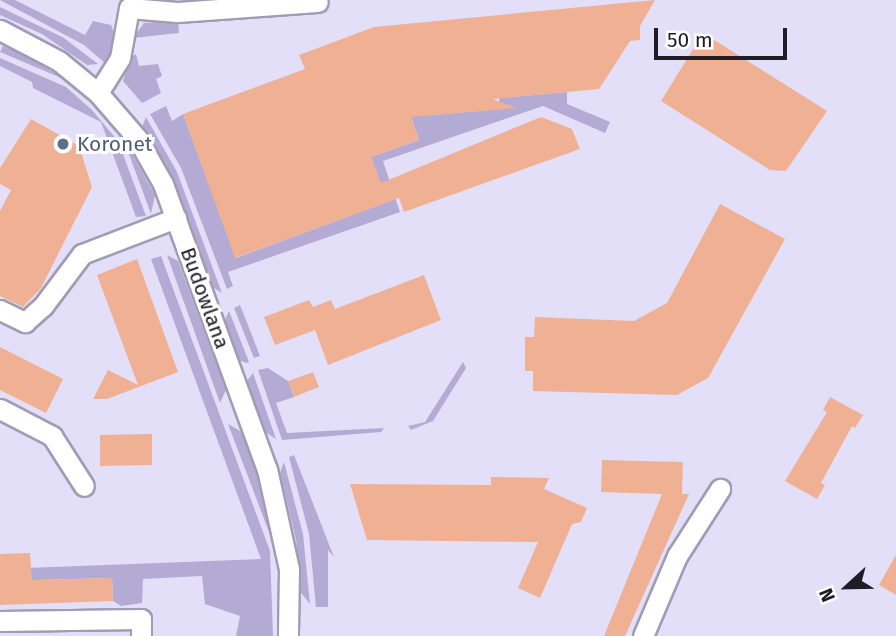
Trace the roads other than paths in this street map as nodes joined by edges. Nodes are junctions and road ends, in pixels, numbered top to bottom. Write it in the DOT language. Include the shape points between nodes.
graph roads {
  1 [pos="318,2"];
  2 [pos="0,30"];
  3 [pos="98,93"];
  4 [pos="176,218"];
  5 [pos="0,310"];
  6 [pos="0,409"];
  7 [pos="84,486"];
  8 [pos="720,489"];
  9 [pos="0,621"];
  10 [pos="141,636"];
  11 [pos="288,636"];
  12 [pos="643,636"];
  1 -- 3 [label="street" via="177,12 129,8 120,58"];
  2 -- 3 [label="street, Budowlana" via="42,51"];
  3 -- 4 [label="street, Budowlana" via="152,161"];
  4 -- 5 [label="street" via="82,254 43,306 25,322"];
  4 -- 11 [label="street, Budowlana" via="279,512 289,569"];
  6 -- 7 [label="street" via="51,436"];
  8 -- 12 [label="street" via="677,556"];
  9 -- 10 [label="street" via="141,619"];
}
